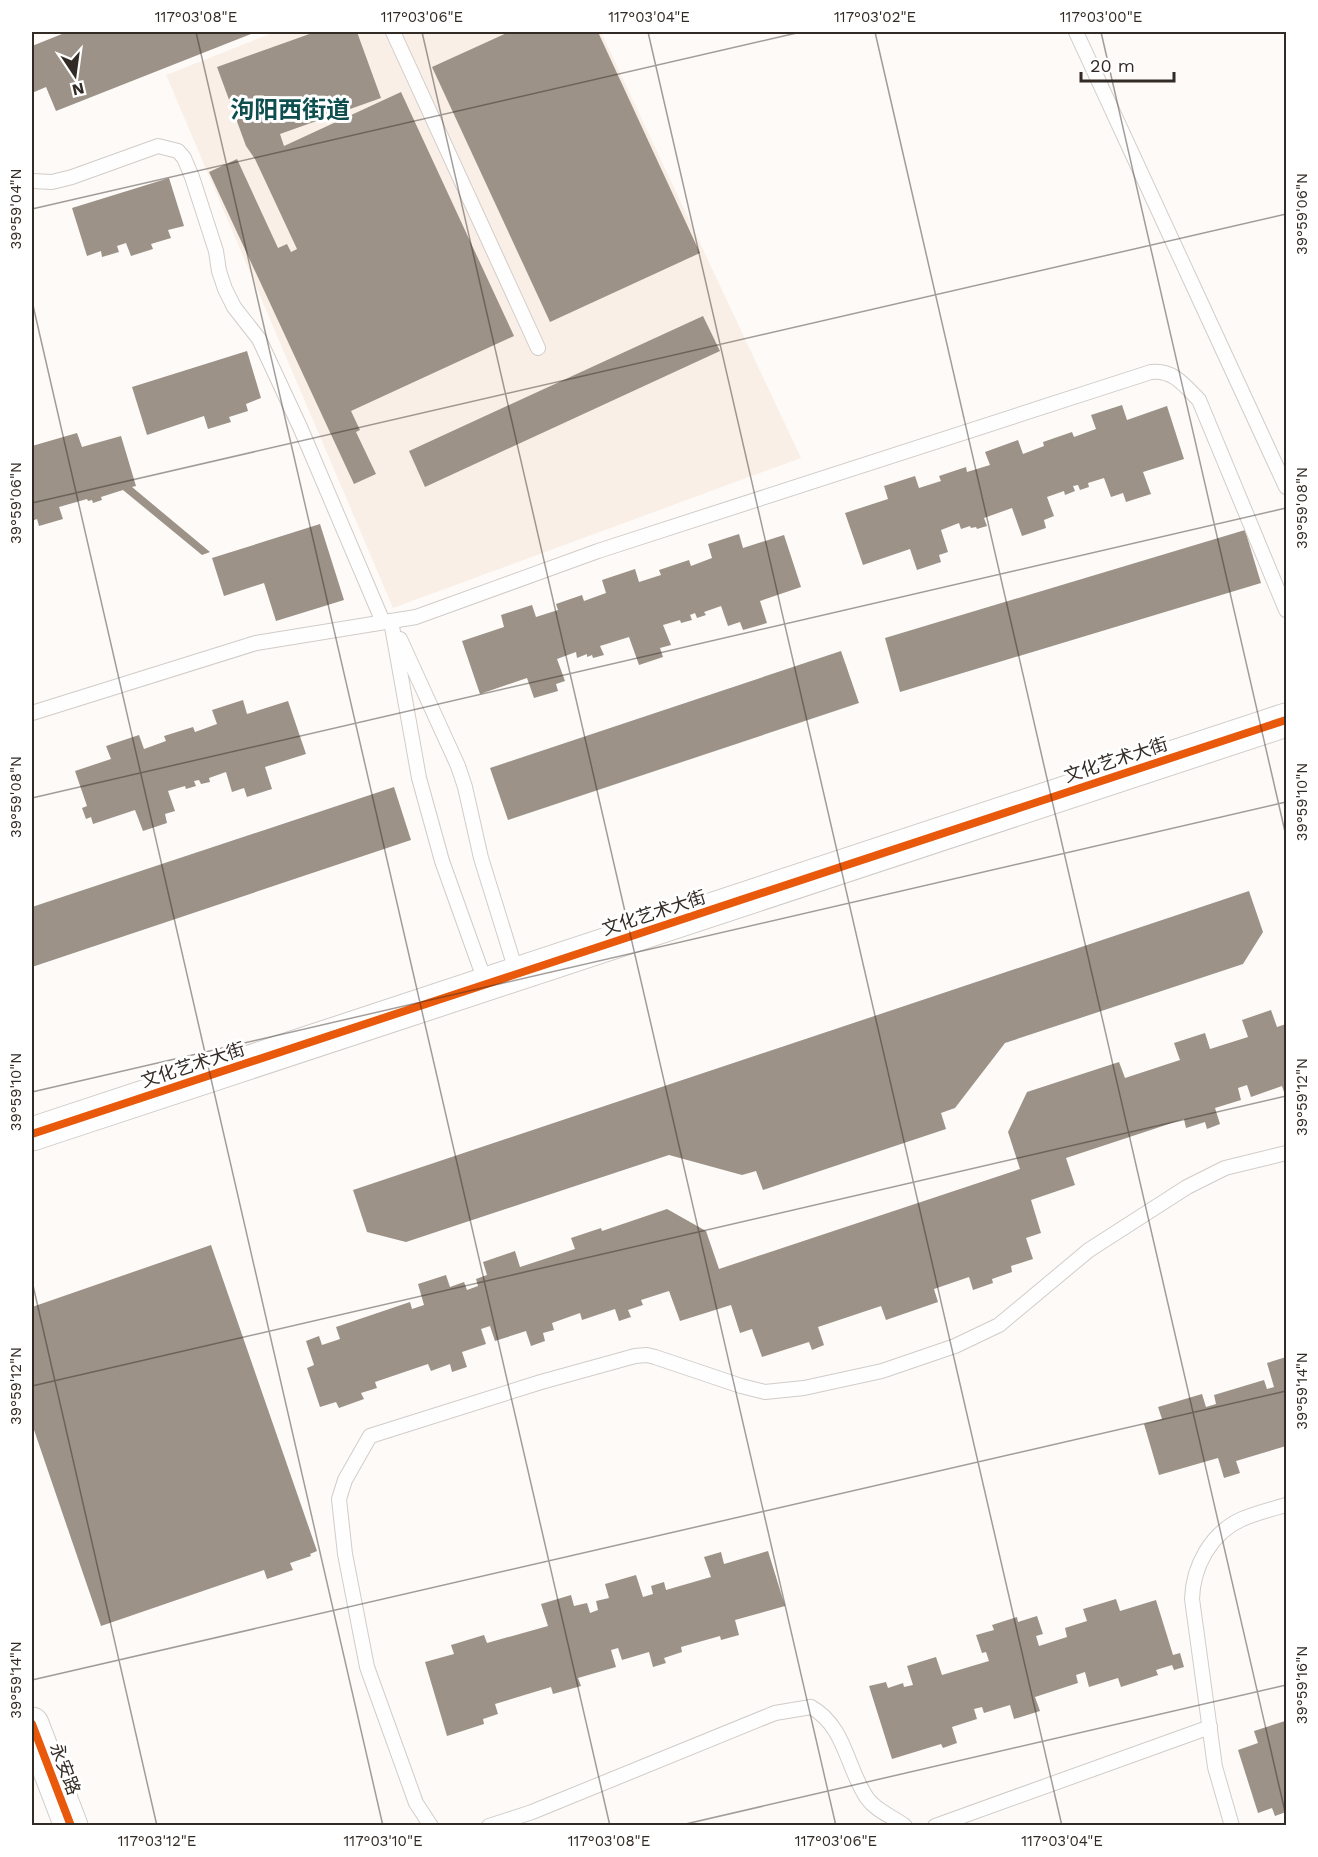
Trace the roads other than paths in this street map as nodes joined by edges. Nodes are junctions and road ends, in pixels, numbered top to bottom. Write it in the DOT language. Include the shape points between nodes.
graph roads {
  1 [pos="393,32"];
  2 [pos="1076,32"];
  3 [pos="32,181"];
  4 [pos="538,348"];
  5 [pos="1287,488"];
  6 [pos="1287,609"];
  7 [pos="387,621"];
  8 [pos="32,713"];
  9 [pos="1287,720"];
  10 [pos="517,974"];
  11 [pos="486,984"];
  12 [pos="32,1134"];
  13 [pos="1287,1153"];
  14 [pos="1287,1504"];
  15 [pos="32,1724"];
  16 [pos="1210,1727"];
  17 [pos="71,1826"];
  18 [pos="431,1826"];
  19 [pos="489,1826"];
  20 [pos="905,1826"];
  21 [pos="935,1826"];
  22 [pos="1232,1826"];
  1 -- 4 [label="lane"];
  2 -- 5 [label="lane"];
  3 -- 7 [label="lane" via="72,177 158,146 178,151 184,158 225,289 259,339"];
  6 -- 7 [label="lane" via="1199,400 1179,379 1161,371 609,548 416,616"];
  7 -- 8 [label="lane" via="256,643"];
  7 -- 10 [label="lane" via="458,766"];
  7 -- 11 [label="lane" via="419,778 442,861"];
  9 -- 10 [label="street, 文化艺术大街"];
  10 -- 11 [label="street, 文化艺术大街"];
  11 -- 12 [label="street, 文化艺术大街"];
  13 -- 18 [label="lane" via="1225,1168 1187,1187 1089,1250 999,1325 955,1346 882,1371 765,1392 655,1357 635,1356 370,1436 349,1471 339,1499 345,1554 367,1667 416,1803"];
  14 -- 16 [label="lane" via="1240,1520 1222,1533 1196,1569 1192,1599"];
  15 -- 17 [label="street, 永安路"];
  16 -- 21 [label="lane"];
  16 -- 22 [label="lane" via="1215,1767"];
  19 -- 20 [label="lane" via="776,1713 811,1707 824,1714 838,1732 868,1799"];
}
